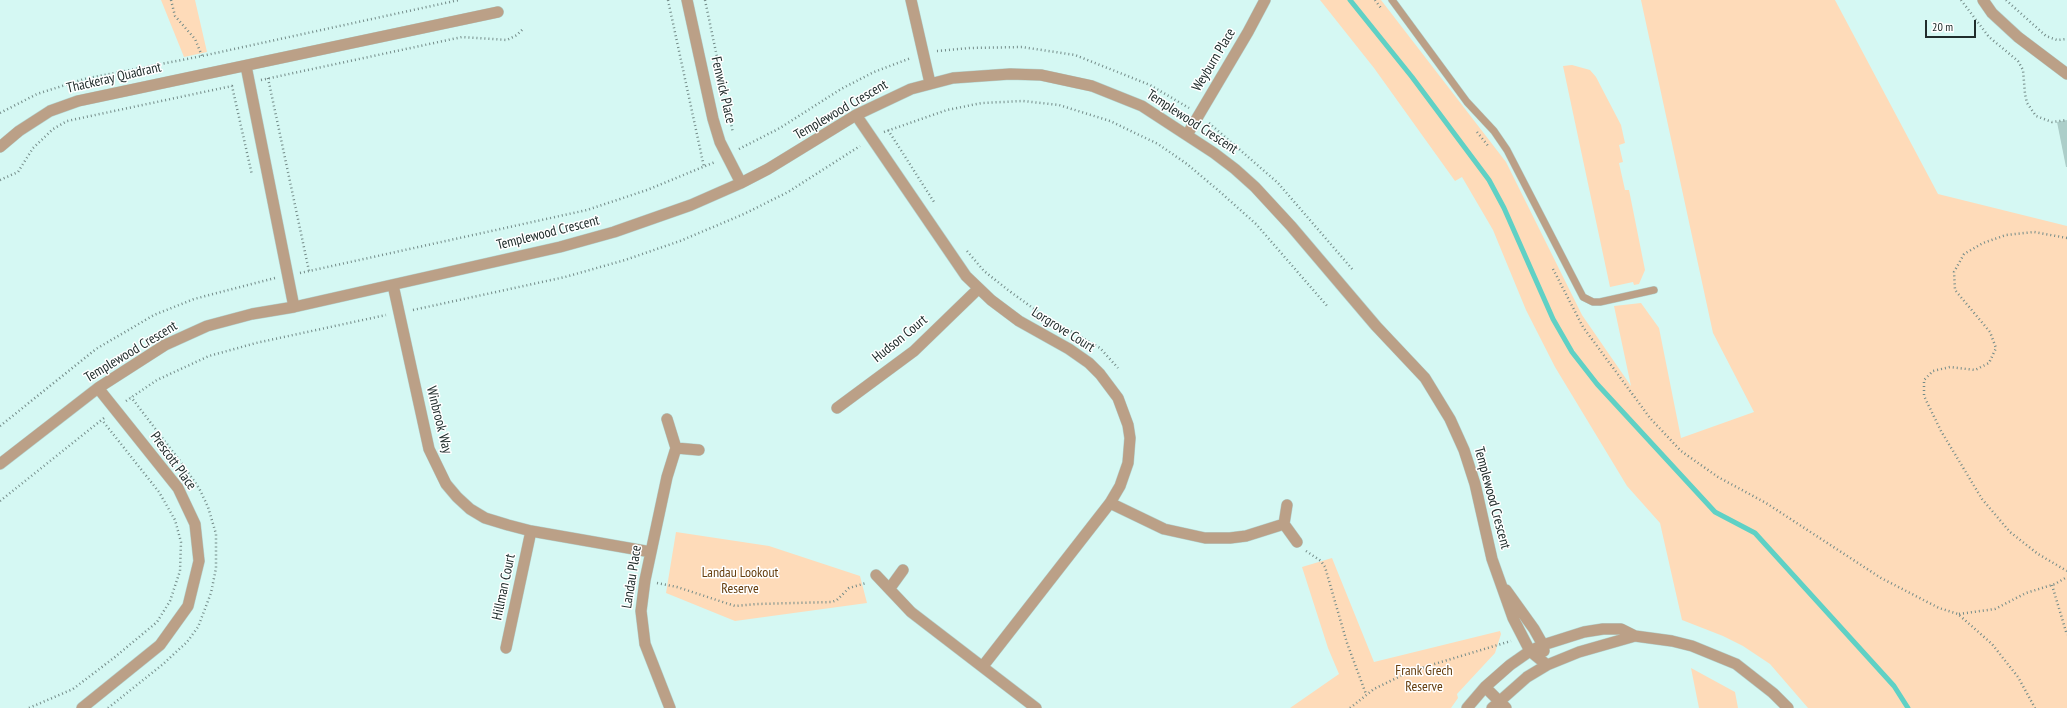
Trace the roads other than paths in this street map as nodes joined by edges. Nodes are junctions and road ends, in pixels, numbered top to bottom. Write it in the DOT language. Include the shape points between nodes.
graph roads {
  1 [pos="688,0"];
  2 [pos="911,0"];
  3 [pos="1265,0"];
  4 [pos="1392,0"];
  5 [pos="1983,0"];
  6 [pos="498,12"];
  7 [pos="246,66"];
  8 [pos="2067,74"];
  9 [pos="930,83"];
  10 [pos="856,115"];
  11 [pos="1187,135"];
  12 [pos="0,147"];
  13 [pos="741,183"];
  14 [pos="393,285"];
  15 [pos="978,289"];
  16 [pos="1654,290"];
  17 [pos="294,306"];
  18 [pos="98,388"];
  19 [pos="837,408"];
  20 [pos="667,419"];
  21 [pos="676,448"];
  22 [pos="699,450"];
  23 [pos="0,464"];
  24 [pos="1110,503"];
  25 [pos="1287,504"];
  26 [pos="1284,524"];
  27 [pos="531,531"];
  28 [pos="1297,542"];
  29 [pos="651,552"];
  30 [pos="904,570"];
  31 [pos="876,575"];
  32 [pos="1502,584"];
  33 [pos="890,588"];
  34 [pos="1635,636"];
  35 [pos="1543,645"];
  36 [pos="506,648"];
  37 [pos="1530,651"];
  38 [pos="1547,665"];
  39 [pos="982,666"];
  40 [pos="1485,687"];
  41 [pos="1499,706"];
  42 [pos="82,708"];
  43 [pos="670,708"];
  44 [pos="1036,708"];
  45 [pos="1467,708"];
  46 [pos="1788,708"];
  1 -- 13 [label="street, Fenwick Place" via="713,119 720,142"];
  2 -- 9 [label="street"];
  3 -- 11 [label="street, Weyburn Place"];
  4 -- 16 [label="lane" via="1467,102 1494,130 1507,150 1583,297 1600,302"];
  5 -- 8 [label="street" via="1992,13 2018,37"];
  6 -- 7 [label="street, Thackeray Quadrant"];
  7 -- 12 [label="street, Thackeray Quadrant" via="78,101 50,111"];
  7 -- 17 [label="street"];
  9 -- 10 [label="street, Templewood Crescent" via="892,97"];
  9 -- 11 [label="street, Templewood Crescent" via="953,78 1010,74 1048,77 1092,86 1142,106"];
  10 -- 13 [label="street, Templewood Crescent"];
  10 -- 15 [label="street, Lorgrove Court" via="953,259"];
  11 -- 32 [label="street, Templewood Crescent" via="1220,157 1255,187 1433,389 1456,432 1470,466 1492,559"];
  13 -- 14 [label="street, Templewood Crescent" via="691,205 614,232"];
  14 -- 17 [label="street, Templewood Crescent"];
  14 -- 27 [label="street, Winbrook Way" via="429,449 446,484 470,509 486,518"];
  15 -- 19 [label="street, Hudson Court" via="914,351"];
  15 -- 24 [label="street, Lorgrove Court" via="1019,321 1079,355 1100,374 1118,398 1128,425 1130,451 1125,475"];
  17 -- 18 [label="street, Templewood Crescent" via="207,326 165,345"];
  18 -- 23 [label="street, Templewood Crescent"];
  18 -- 42 [label="street, Prescott Place" via="178,488 195,524 199,561 188,606 160,645"];
  20 -- 21 [label="street"];
  21 -- 22 [label="street"];
  21 -- 29 [label="street, Landau Place" via="667,476"];
  24 -- 26 [label="street" via="1164,529 1205,538 1246,536"];
  24 -- 39 [label="street, Lorgrove Court"];
  25 -- 26 [label="street"];
  26 -- 28 [label="street"];
  27 -- 29 [label="street, Winbrook Way"];
  27 -- 36 [label="street, Hillman Court"];
  29 -- 43 [label="street, Landau Place" via="641,610 645,644"];
  30 -- 33 [label="street"];
  31 -- 33 [label="street"];
  32 -- 35 [label="street, Templewood Crescent"];
  32 -- 37 [label="street, Templewood Crescent" via="1513,618"];
  33 -- 39 [label="street" via="911,612"];
  34 -- 35 [label="street" via="1621,629 1603,629"];
  34 -- 38 [label="street" via="1579,652"];
  34 -- 46 [label="street" via="1692,646 1730,661 1754,676"];
  35 -- 37 [label="street"];
  35 -- 38 [label="street, Templewood Crescent"];
  37 -- 38 [label="street, Templewood Crescent"];
  37 -- 40 [label="street"];
  38 -- 41 [label="street" via="1527,677"];
  39 -- 44 [label="street"];
  40 -- 41 [label="street"];
  40 -- 45 [label="street"];
}
